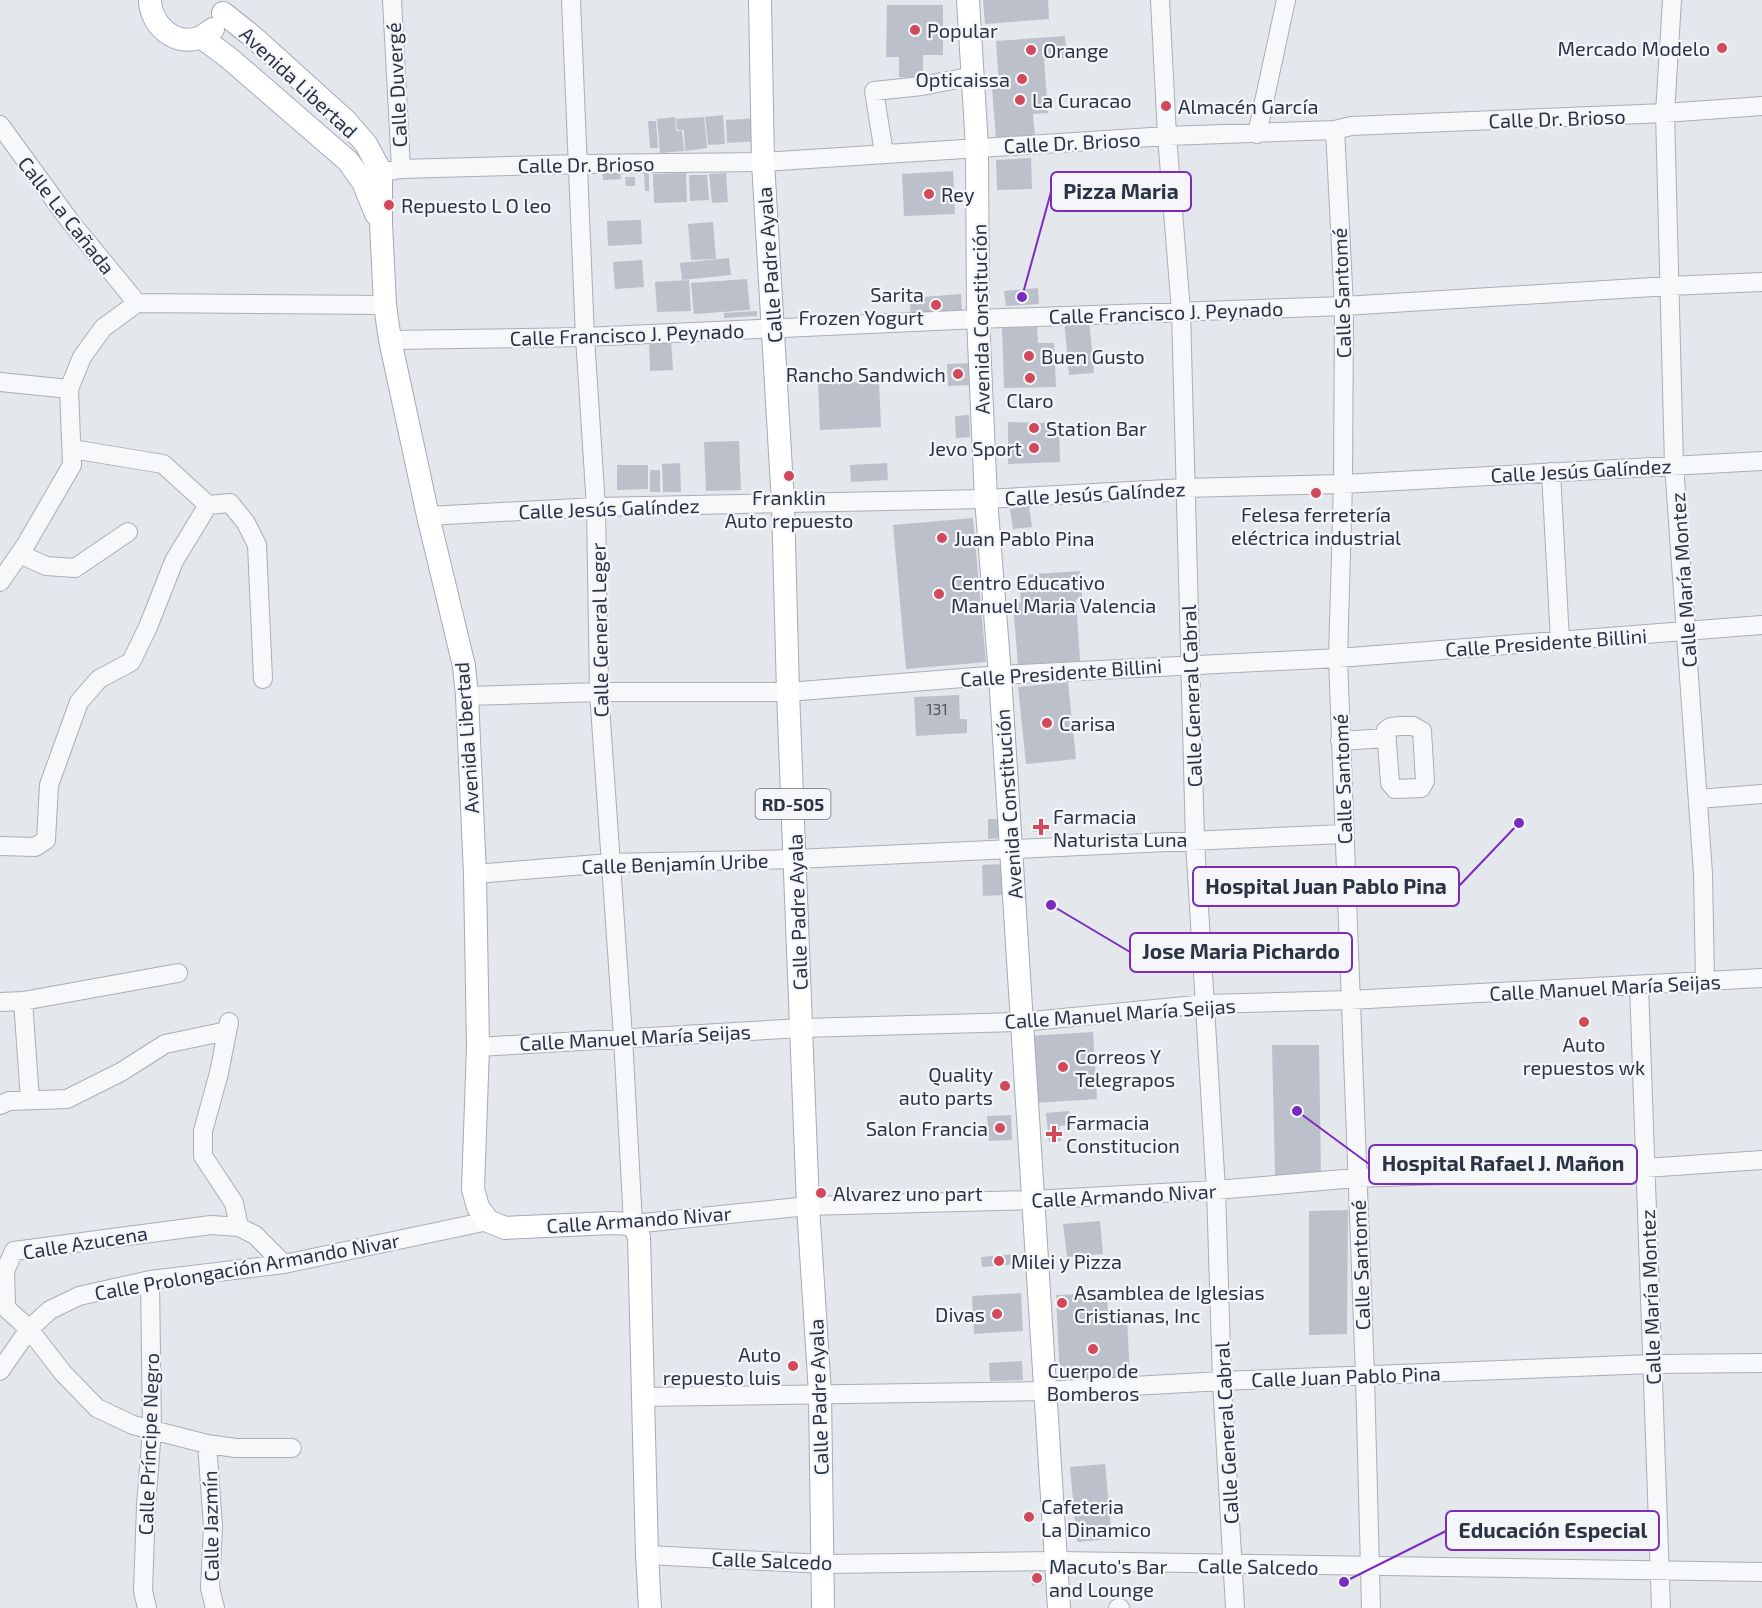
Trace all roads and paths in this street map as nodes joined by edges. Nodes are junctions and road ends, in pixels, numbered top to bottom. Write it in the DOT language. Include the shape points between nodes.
graph roads {
  1 [pos="150,0"];
  2 [pos="392,0"];
  3 [pos="571,0"];
  4 [pos="760,0"];
  5 [pos="968,0"];
  6 [pos="1160,0"];
  7 [pos="1286,0"];
  8 [pos="1672,0"];
  9 [pos="224,6"];
  10 [pos="201,37"];
  11 [pos="973,76"];
  12 [pos="1762,106"];
  13 [pos="1665,113"];
  14 [pos="0,125"];
  15 [pos="1335,130"];
  16 [pos="1257,134"];
  17 [pos="1167,136"];
  18 [pos="977,147"];
  19 [pos="884,153"];
  20 [pos="763,162"];
  21 [pos="578,164"];
  22 [pos="391,170"];
  23 [pos="381,224"];
  24 [pos="1762,282"];
  25 [pos="1669,286"];
  26 [pos="137,303"];
  27 [pos="385,305"];
  28 [pos="1344,306"];
  29 [pos="1181,312"];
  30 [pos="978,320"];
  31 [pos="773,328"];
  32 [pos="585,337"];
  33 [pos="390,340"];
  34 [pos="0,382"];
  35 [pos="69,389"];
  36 [pos="72,449"];
  37 [pos="1762,461"];
  38 [pos="1674,465"];
  39 [pos="1551,472"];
  40 [pos="1342,484"];
  41 [pos="1185,488"];
  42 [pos="986,499"];
  43 [pos="783,504"];
  44 [pos="208,506"];
  45 [pos="596,507"];
  46 [pos="428,516"];
  47 [pos="128,532"];
  48 [pos="20,554"];
  49 [pos="0,582"];
  50 [pos="1762,625"];
  51 [pos="1687,632"];
  52 [pos="1560,641"];
  53 [pos="1338,658"];
  54 [pos="1191,664"];
  55 [pos="1000,675"];
  56 [pos="263,679"];
  57 [pos="599,692"];
  58 [pos="788,692"];
  59 [pos="467,696"];
  60 [pos="1387,738"];
  61 [pos="1340,741"];
  62 [pos="1762,794"];
  63 [pos="1698,799"];
  64 [pos="1343,834"];
  65 [pos="1195,841"];
  66 [pos="0,846"];
  67 [pos="1011,849"];
  68 [pos="795,859"];
  69 [pos="610,863"];
  70 [pos="475,874"];
  71 [pos="178,973"];
  72 [pos="1762,978"];
  73 [pos="1705,981"];
  74 [pos="1639,985"];
  75 [pos="23,1000"];
  76 [pos="1349,1000"];
  77 [pos="0,1002"];
  78 [pos="1206,1004"];
  79 [pos="1022,1022"];
  80 [pos="802,1028"];
  81 [pos="623,1037"];
  82 [pos="478,1047"];
  83 [pos="30,1100"];
  84 [pos="0,1105"];
  85 [pos="1762,1160"];
  86 [pos="1645,1168"];
  87 [pos="1356,1178"];
  88 [pos="1216,1190"];
  89 [pos="1032,1200"];
  90 [pos="808,1206"];
  91 [pos="488,1221"];
  92 [pos="633,1224"];
  93 [pos="238,1227"];
  94 [pos="7,1252"];
  95 [pos="284,1264"];
  96 [pos="150,1280"];
  97 [pos="29,1329"];
  98 [pos="1762,1363"];
  99 [pos="1652,1364"];
  100 [pos="0,1369"];
  101 [pos="1365,1376"];
  102 [pos="1222,1381"];
  103 [pos="1044,1391"];
  104 [pos="820,1393"];
  105 [pos="642,1397"];
  106 [pos="152,1430"];
  107 [pos="207,1444"];
  108 [pos="292,1448"];
  109 [pos="647,1555"];
  110 [pos="1057,1561"];
  111 [pos="824,1564"];
  112 [pos="1234,1566"];
  113 [pos="1370,1568"];
  114 [pos="1661,1572"];
  115 [pos="1762,1572"];
  116 [pos="147,1608"];
  117 [pos="215,1608"];
  118 [pos="650,1608"];
  119 [pos="823,1608"];
  120 [pos="1059,1608"];
  121 [pos="1235,1608"];
  122 [pos="1371,1608"];
  123 [pos="1661,1608"];
  1 -- 10 [label="main road" via="152,15 169,34"];
  2 -- 22 [label="street, Calle Duvergé"];
  3 -- 21 [label="street, Calle General Leger"];
  4 -- 20 [label="main road, Calle Padre Ayala / RD-505"];
  5 -- 11 [label="main road, Avenida Constitución"];
  6 -- 17 [label="street, Calle General Cabral"];
  7 -- 16 [label="street"];
  8 -- 13 [label="street, Calle María Montez"];
  9 -- 10 [label="main road" via="213,28"];
  9 -- 22 [label="main road, Avenida Libertad" via="346,121"];
  10 -- 23 [label="main road, Avenida Libertad" via="348,161 363,182"];
  11 -- 18 [label="main road, Avenida Constitución"];
  11 -- 19 [label="street" via="874,91"];
  12 -- 13 [label="street, Calle Dr. Brioso"];
  13 -- 15 [label="street, Calle Dr. Brioso" via="1351,126"];
  13 -- 25 [label="street, Calle María Montez"];
  14 -- 26 [label="street, Calle La Cañada" via="69,220"];
  15 -- 16 [label="street, Calle Dr. Brioso"];
  15 -- 28 [label="street, Calle Santomé"];
  16 -- 17 [label="street, Calle Dr. Brioso"];
  17 -- 18 [label="street, Calle Dr. Brioso"];
  17 -- 29 [label="street, Calle General Cabral"];
  18 -- 19 [label="street, Calle Dr. Brioso"];
  18 -- 30 [label="main road, Avenida Constitución"];
  19 -- 20 [label="street, Calle Dr. Brioso"];
  20 -- 21 [label="street, Calle Dr. Brioso"];
  20 -- 31 [label="main road, Calle Padre Ayala / RD-505"];
  21 -- 22 [label="street, Calle Dr. Brioso"];
  21 -- 32 [label="street, Calle General Leger"];
  22 -- 23 [label="main road, Avenida Libertad"];
  23 -- 27 [label="main road, Avenida Libertad"];
  24 -- 25 [label="street, Calle Francisco J. Peynado"];
  25 -- 28 [label="street, Calle Francisco J. Peynado"];
  25 -- 38 [label="street, Calle María Montez"];
  26 -- 27 [label="street"];
  26 -- 35 [label="street" via="103,328 82,357"];
  27 -- 33 [label="main road, Avenida Libertad"];
  28 -- 29 [label="street, Calle Francisco J. Peynado"];
  28 -- 40 [label="street, Calle Santomé"];
  29 -- 30 [label="street, Calle Francisco J. Peynado"];
  29 -- 41 [label="street, Calle General Cabral"];
  30 -- 31 [label="street, Calle Francisco J. Peynado"];
  30 -- 42 [label="main road, Avenida Constitución"];
  31 -- 32 [label="street, Calle Francisco J. Peynado"];
  31 -- 43 [label="main road, Calle Padre Ayala / RD-505"];
  32 -- 33 [label="street, Calle Francisco J. Peynado"];
  32 -- 45 [label="street, Calle General Leger"];
  33 -- 46 [label="main road, Avenida Libertad"];
  34 -- 35 [label="street"];
  35 -- 36 [label="street"];
  36 -- 44 [label="street" via="163,464"];
  36 -- 48 [label="street" via="72,465"];
  37 -- 38 [label="street, Calle Jesús Galíndez"];
  38 -- 39 [label="street, Calle Jesús Galíndez"];
  38 -- 51 [label="street, Calle María Montez"];
  39 -- 40 [label="street, Calle Jesús Galíndez"];
  39 -- 52 [label="street"];
  40 -- 41 [label="street, Calle Jesús Galíndez"];
  40 -- 53 [label="street, Calle Santomé"];
  41 -- 42 [label="street, Calle Jesús Galíndez"];
  41 -- 54 [label="street, Calle General Cabral"];
  42 -- 43 [label="street, Calle Jesús Galíndez"];
  42 -- 55 [label="main road, Avenida Constitución"];
  43 -- 45 [label="street, Calle Jesús Galíndez"];
  43 -- 58 [label="main road, Calle Padre Ayala / RD-505"];
  44 -- 56 [label="street" via="230,503 257,545"];
  44 -- 66 [label="street" via="174,561 131,662 99,679 79,702 49,785 46,840 35,847"];
  45 -- 46 [label="street, Calle Jesús Galíndez"];
  45 -- 57 [label="street, Calle General Leger"];
  46 -- 59 [label="main road, Avenida Libertad" via="464,666"];
  47 -- 48 [label="street" via="75,568 46,566"];
  48 -- 49 [label="street"];
  50 -- 51 [label="street, Calle Presidente Billini"];
  51 -- 52 [label="street, Calle Presidente Billini"];
  51 -- 63 [label="street, Calle María Montez"];
  52 -- 53 [label="street, Calle Presidente Billini"];
  53 -- 54 [label="street, Calle Presidente Billini"];
  53 -- 61 [label="street, Calle Santomé"];
  54 -- 55 [label="street, Calle Presidente Billini"];
  54 -- 65 [label="street, Calle General Cabral"];
  55 -- 58 [label="street, Calle Presidente Billini"];
  55 -- 67 [label="main road, Avenida Constitución"];
  57 -- 58 [label="street, Calle Presidente Billini"];
  57 -- 59 [label="street, Calle Presidente Billini"];
  57 -- 69 [label="street, Calle General Leger"];
  58 -- 68 [label="main road, Calle Padre Ayala / RD-505"];
  59 -- 70 [label="main road, Avenida Libertad"];
  60 -- 61 [label="street"];
  61 -- 64 [label="street, Calle Santomé"];
  62 -- 63 [label="street"];
  63 -- 73 [label="street, Calle María Montez"];
  64 -- 65 [label="street, Calle Benjamín Uribe"];
  64 -- 76 [label="street, Calle Santomé"];
  65 -- 67 [label="street, Calle Benjamín Uribe"];
  65 -- 78 [label="street, Calle General Cabral"];
  67 -- 68 [label="street, Calle Benjamín Uribe"];
  67 -- 79 [label="main road, Avenida Constitución"];
  68 -- 69 [label="street, Calle Benjamín Uribe"];
  68 -- 80 [label="main road, Calle Padre Ayala / RD-505"];
  69 -- 70 [label="street, Calle Benjamín Uribe"];
  69 -- 81 [label="street, Calle General Leger"];
  70 -- 82 [label="main road, Avenida Libertad"];
  71 -- 75 [label="street"];
  72 -- 73 [label="street, Calle Manuel María Seijas"];
  73 -- 74 [label="street, Calle Manuel María Seijas"];
  74 -- 76 [label="street, Calle Manuel María Seijas"];
  74 -- 86 [label="street, Calle María Montez"];
  75 -- 77 [label="street"];
  75 -- 83 [label="street"];
  76 -- 78 [label="street, Calle Manuel María Seijas"];
  76 -- 87 [label="street, Calle Santomé"];
  78 -- 79 [label="street, Calle Manuel María Seijas"];
  78 -- 88 [label="street, Calle General Cabral"];
  79 -- 80 [label="street, Calle Manuel María Seijas"];
  79 -- 89 [label="main road, Avenida Constitución"];
  80 -- 81 [label="street, Calle Manuel María Seijas"];
  80 -- 90 [label="main road, Calle Padre Ayala / RD-505"];
  81 -- 82 [label="street, Calle Manuel María Seijas"];
  81 -- 92 [label="street, Calle General Leger"];
  82 -- 91 [label="main road, Avenida Libertad" via="474,1189 478,1207"];
  83 -- 84 [label="street"];
  83 -- 93 [label="street" via="67,1099 165,1044 228,1025 203,1131 203,1156 234,1203"];
  85 -- 86 [label="street, Calle Armando Nivar"];
  86 -- 87 [label="street, Calle Armando Nivar"];
  86 -- 99 [label="street, Calle María Montez"];
  87 -- 88 [label="street, Calle Armando Nivar"];
  87 -- 101 [label="street, Calle Santomé"];
  88 -- 89 [label="street, Calle Armando Nivar"];
  88 -- 102 [label="street, Calle General Cabral"];
  89 -- 90 [label="street, Calle Armando Nivar"];
  89 -- 103 [label="main road, Avenida Constitución"];
  90 -- 92 [label="street, Calle Armando Nivar"];
  90 -- 104 [label="main road, Calle Padre Ayala / RD-505"];
  91 -- 92 [label="main road, Calle Armando Nivar" via="505,1228"];
  91 -- 95 [label="street, Calle Prolongación Armando Nivar"];
  92 -- 105 [label="main road" via="639,1237"];
  93 -- 94 [label="street, Calle Azucena" via="211,1225"];
  93 -- 95 [label="street, Calle Azucena" via="255,1235"];
  94 -- 97 [label="street, Calle Azucena" via="6,1308"];
  95 -- 96 [label="street, Calle Prolongación Armando Nivar"];
  96 -- 97 [label="street, Calle Prolongación Armando Nivar" via="79,1296 50,1310"];
  96 -- 106 [label="street, Calle Príncipe Negro"];
  97 -- 100 [label="street, Calle Prolongación Armando Nivar"];
  97 -- 106 [label="street, Calle Azucena" via="63,1374 97,1408"];
  98 -- 99 [label="street, Calle Juan Pablo Pina"];
  99 -- 101 [label="street, Calle Juan Pablo Pina"];
  99 -- 114 [label="street, Calle María Montez"];
  101 -- 102 [label="street, Calle Juan Pablo Pina"];
  101 -- 113 [label="street, Calle Santomé"];
  102 -- 103 [label="street, Calle Juan Pablo Pina"];
  102 -- 112 [label="street, Calle General Cabral"];
  103 -- 104 [label="street, Calle Juan Pablo Pina"];
  103 -- 110 [label="main road, Avenida Constitución"];
  104 -- 105 [label="street, Calle Juan Pablo Pina"];
  104 -- 111 [label="main road, Calle Padre Ayala / RD-505"];
  105 -- 109 [label="main road"];
  106 -- 107 [label="street, Calle Azucena"];
  106 -- 116 [label="street, Calle Príncipe Negro" via="143,1591"];
  107 -- 108 [label="street, Calle Azucena"];
  107 -- 117 [label="street, Calle Jazmín" via="213,1526 210,1588"];
  109 -- 111 [label="street, Calle Salcedo"];
  109 -- 118 [label="main road"];
  110 -- 111 [label="street, Calle Salcedo"];
  110 -- 112 [label="street, Calle Salcedo"];
  110 -- 120 [label="main road, Avenida Constitución"];
  111 -- 119 [label="main road, Calle Padre Ayala / RD-505"];
  112 -- 113 [label="street, Calle Salcedo"];
  112 -- 121 [label="street, Calle General Cabral"];
  113 -- 114 [label="street, Calle Salcedo"];
  113 -- 122 [label="street, Calle Santomé"];
  114 -- 115 [label="street, Calle Salcedo"];
  114 -- 123 [label="street, Calle María Montez"];
}
